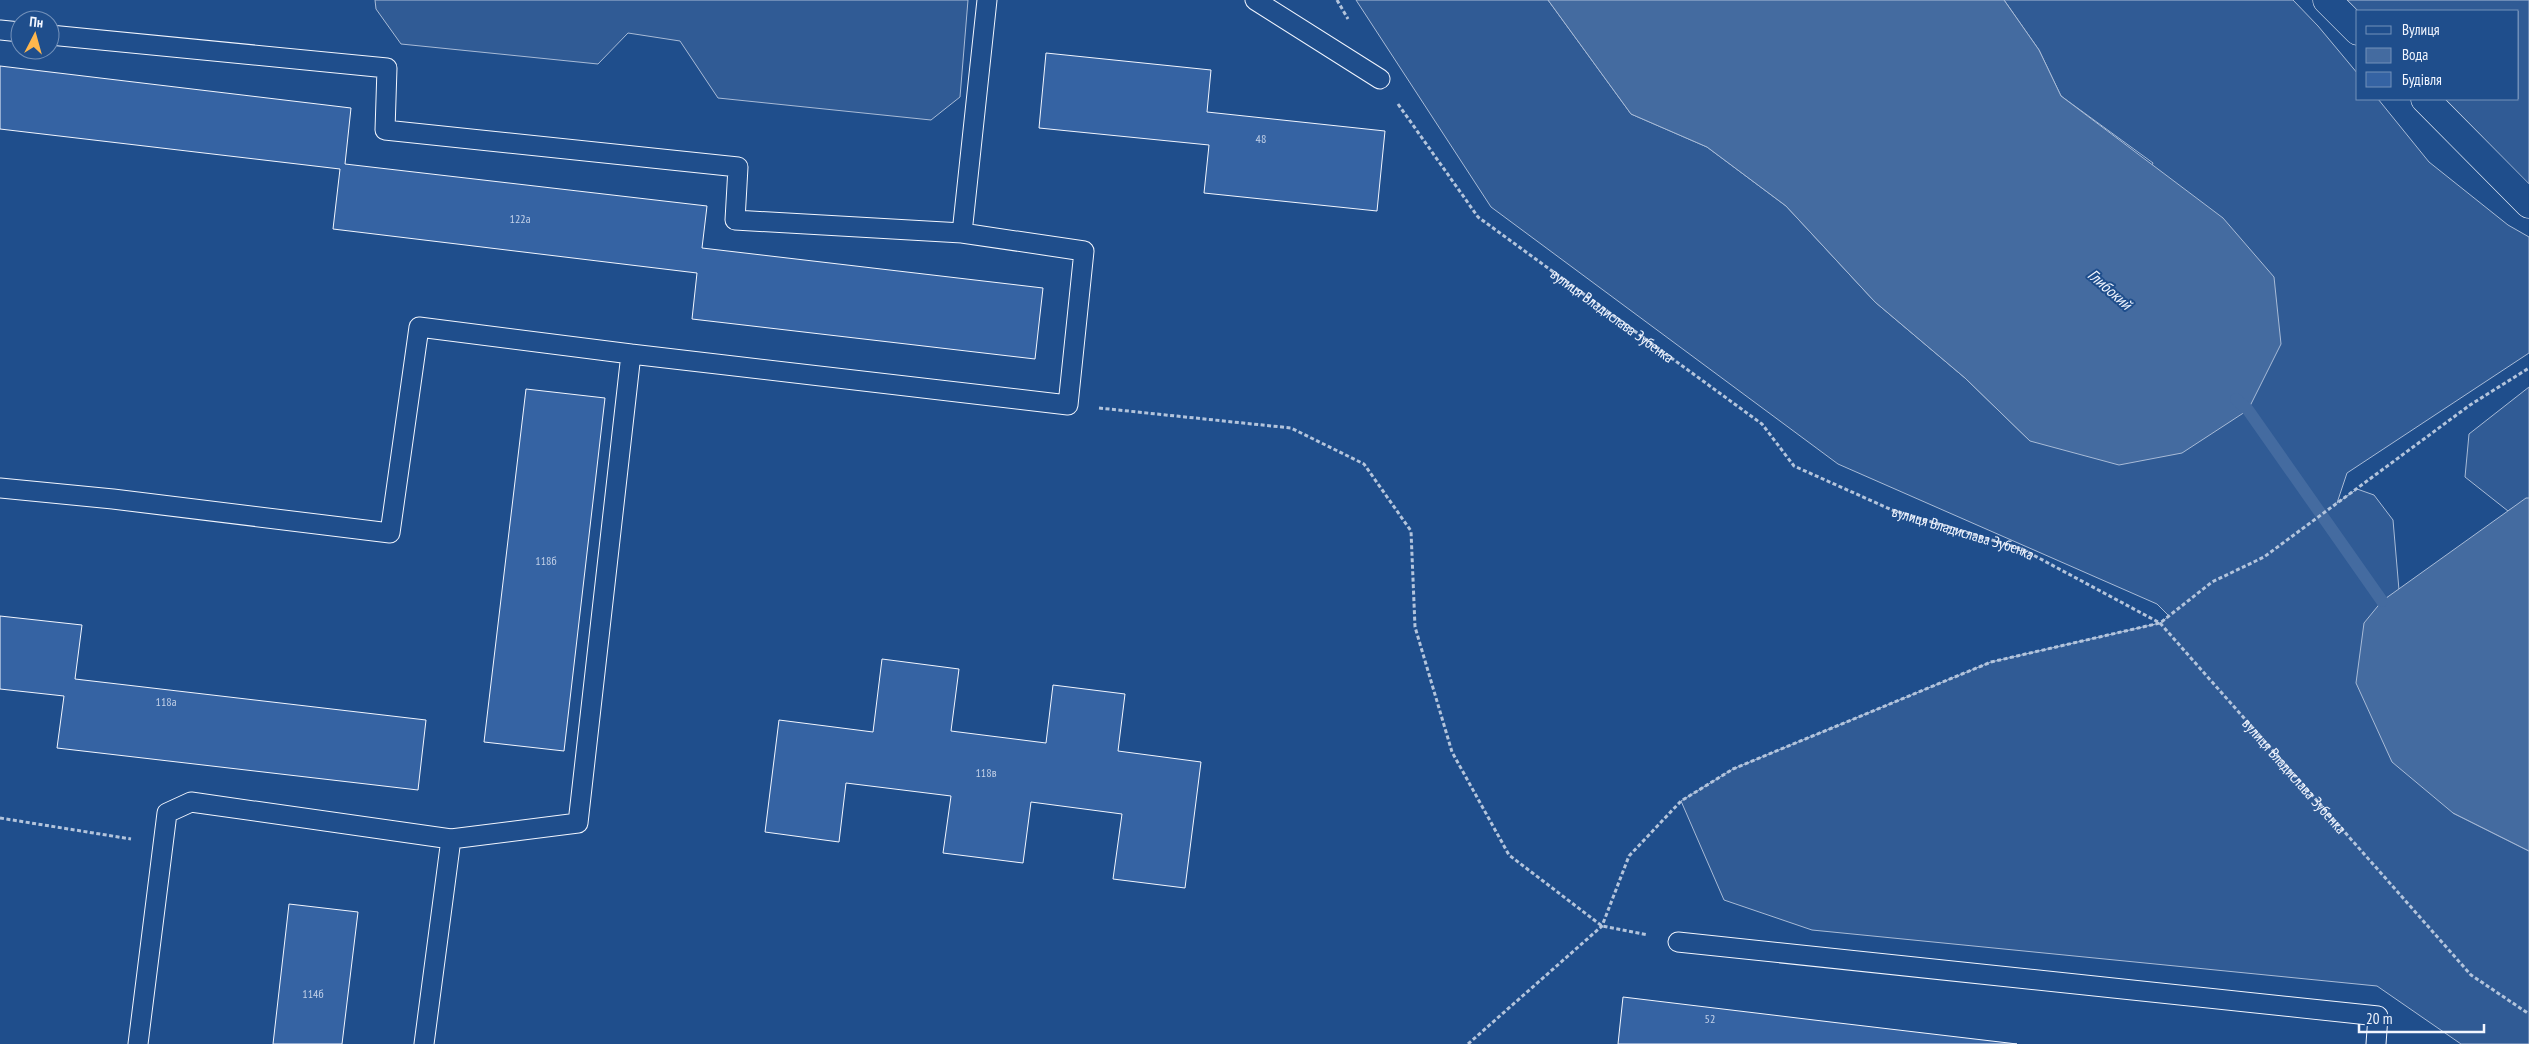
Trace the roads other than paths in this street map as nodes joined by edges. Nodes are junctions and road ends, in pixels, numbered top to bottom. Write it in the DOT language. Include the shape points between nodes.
graph roads {
  1 [pos="987,0"];
  2 [pos="1255,0"];
  3 [pos="2327,0"];
  4 [pos="2356,29"];
  5 [pos="60,36"];
  6 [pos="1380,79"];
  7 [pos="2426,100"];
  8 [pos="2529,204"];
  9 [pos="962,233"];
  10 [pos="631,354"];
  11 [pos="0,488"];
  12 [pos="451,840"];
  13 [pos="1678,942"];
  14 [pos="138,1044"];
  15 [pos="424,1044"];
  16 [pos="2376,1044"];
  1 -- 9 [label="lane"];
  2 -- 6 [label="lane"];
  3 -- 4 [label="street"];
  5 -- 9 [label="lane" via="387,68 385,130 738,167 735,220"];
  7 -- 8 [label="street"];
  9 -- 10 [label="lane" via="1084,251 1068,405"];
  10 -- 11 [label="lane" via="420,327 390,533"];
  10 -- 12 [label="lane" via="578,823"];
  12 -- 14 [label="lane" via="190,802 167,813"];
  12 -- 15 [label="lane"];
  13 -- 16 [label="lane" via="2378,1016"];
}
